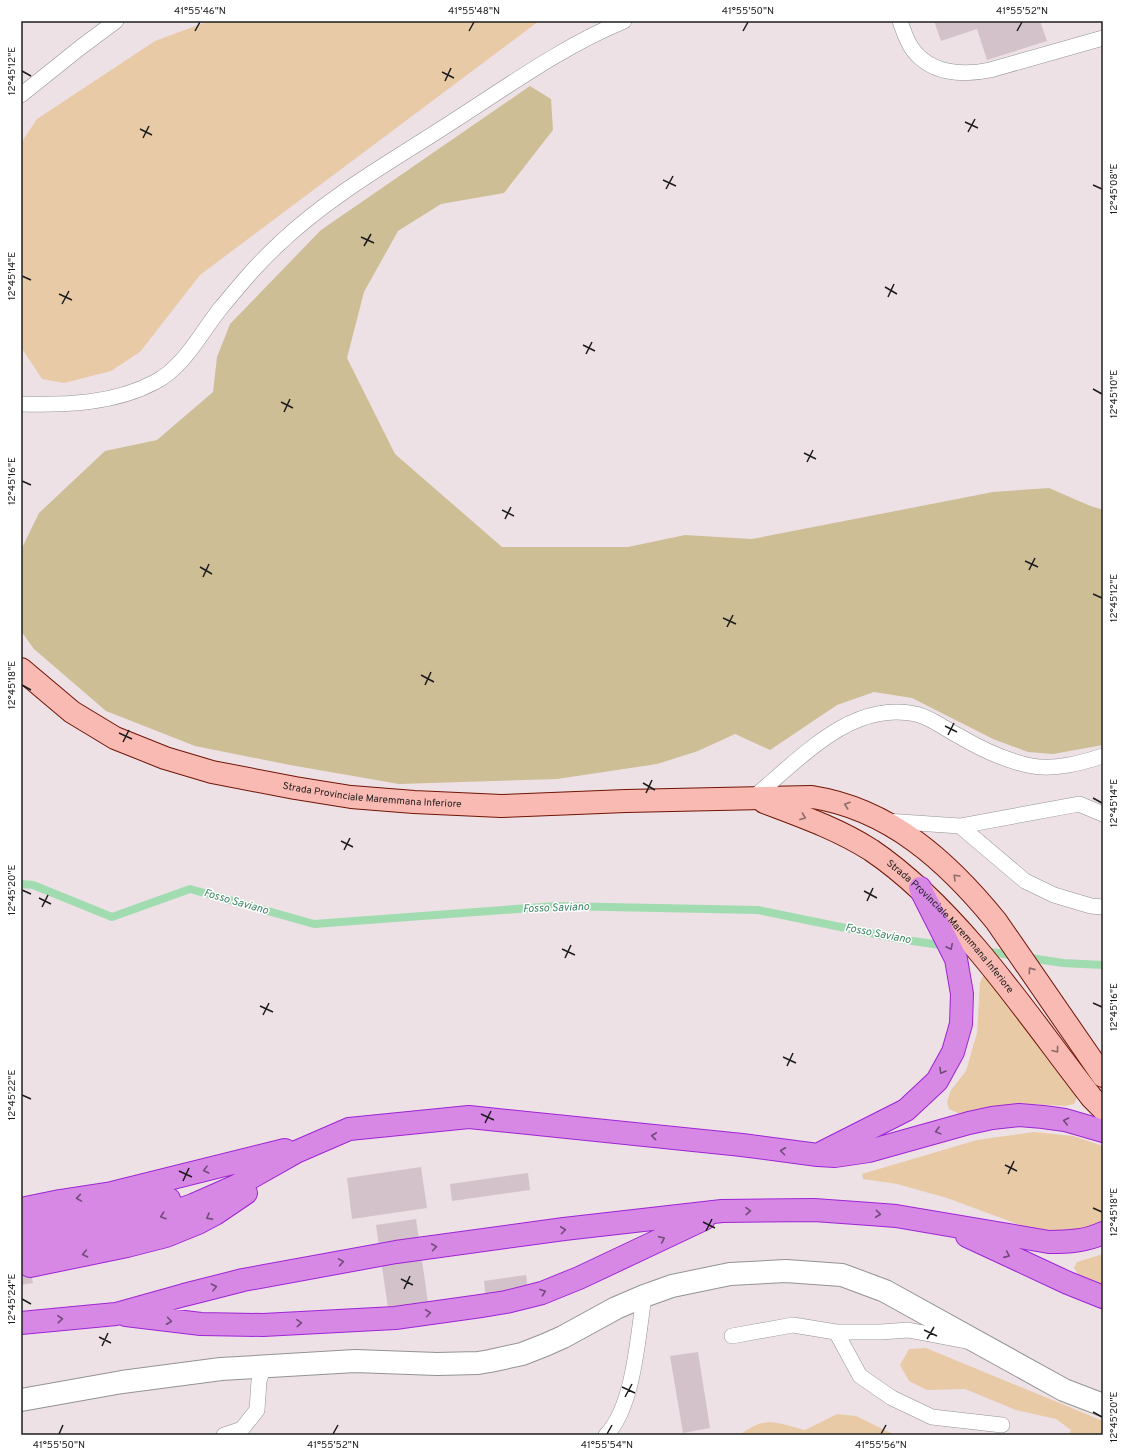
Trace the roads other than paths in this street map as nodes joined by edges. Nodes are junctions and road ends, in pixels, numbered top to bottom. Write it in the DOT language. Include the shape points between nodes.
graph roads {
  1 [pos="116,21"];
  2 [pos="624,21"];
  3 [pos="900,21"];
  4 [pos="1103,38"];
  5 [pos="21,95"];
  6 [pos="21,404"];
  7 [pos="21,669"];
  8 [pos="1103,756"];
  9 [pos="753,798"];
  10 [pos="1103,814"];
  11 [pos="883,820"];
  12 [pos="960,826"];
  13 [pos="920,888"];
  14 [pos="1103,907"];
  15 [pos="1103,1076"];
  16 [pos="1103,1109"];
  17 [pos="1103,1131"];
  18 [pos="325,1140"];
  19 [pos="296,1152"];
  20 [pos="818,1155"];
  21 [pos="722,1211"];
  22 [pos="947,1225"];
  23 [pos="1103,1233"];
  24 [pos="25,1238"];
  25 [pos="644,1296"];
  26 [pos="1103,1297"];
  27 [pos="116,1314"];
  28 [pos="21,1323"];
  29 [pos="836,1332"];
  30 [pos="732,1336"];
  31 [pos="981,1344"];
  32 [pos="264,1366"];
  33 [pos="21,1400"];
  34 [pos="1103,1404"];
  35 [pos="1002,1425"];
  36 [pos="224,1435"];
  37 [pos="606,1435"];
  1 -- 5 [label="lane"];
  2 -- 6 [label="lane" via="584,40 536,68 318,211 280,242 249,275 216,313 185,357 166,376 142,388 98,400 63,404"];
  3 -- 4 [label="lane" via="911,47 919,56 932,66 959,73 990,70"];
  7 -- 9 [label="main road, Strada Provinciale Maremmana Inferiore" via="72,712 100,731 121,741 164,758 212,772 295,788 414,802 501,806"];
  8 -- 9 [label="lane" via="1059,766 1031,766 986,751 922,716 906,712 881,713 837,731"];
  11 -- 9 [label="main road, Strada Provinciale Maremmana Inferiore, one-way" via="825,799"];
  9 -- 13 [label="main road, Strada Provinciale Maremmana Inferiore, one-way" via="837,831 870,850"];
  10 -- 12 [label="lane" via="1079,804"];
  11 -- 12 [label="lane"];
  15 -- 11 [label="main road, Strada Provinciale Maremmana Inferiore, one-way" via="983,905 926,849"];
  12 -- 14 [label="lane" via="1025,882 1054,895"];
  13 -- 16 [label="main road, Strada Provinciale Maremmana Inferiore, one-way" via="997,973"];
  13 -- 20 [label="highway, one-way" via="956,959 962,994 961,1024 953,1052 937,1081 906,1110"];
  17 -- 20 [label="highway, one-way" via="1043,1116 1013,1116 969,1123 869,1151 835,1156"];
  18 -- 19 [label="highway"];
  20 -- 18 [label="highway, one-way" via="469,1117 349,1129"];
  18 -- 24 [label="highway, one-way" via="112,1193 60,1201"];
  19 -- 24 [label="highway, one-way" via="194,1191"];
  19 -- 24 [label="highway, one-way" via="233,1202 214,1214 166,1236 127,1246"];
  21 -- 22 [label="highway, one-way" via="834,1211 896,1216"];
  27 -- 21 [label="highway, one-way" via="244,1280 396,1252"];
  27 -- 21 [label="highway, one-way" via="202,1324 263,1324 395,1318 506,1302 542,1293 579,1278"];
  22 -- 23 [label="highway" via="1049,1242 1073,1242"];
  22 -- 26 [label="highway, one-way"];
  25 -- 31 [label="street" via="672,1286 730,1274 786,1272 842,1275 885,1291"];
  25 -- 32 [label="street" via="545,1345 522,1354 490,1361 437,1364 355,1361"];
  25 -- 37 [label="lane" via="627,1398"];
  28 -- 27 [label="highway, one-way"];
  29 -- 30 [label="lane" via="793,1325"];
  29 -- 31 [label="lane" via="908,1330"];
  29 -- 35 [label="lane" via="860,1376 892,1398 932,1417"];
  31 -- 34 [label="street" via="1064,1390"];
  32 -- 33 [label="street" via="122,1382"];
  32 -- 36 [label="lane" via="259,1381 257,1410 242,1429"];
}
